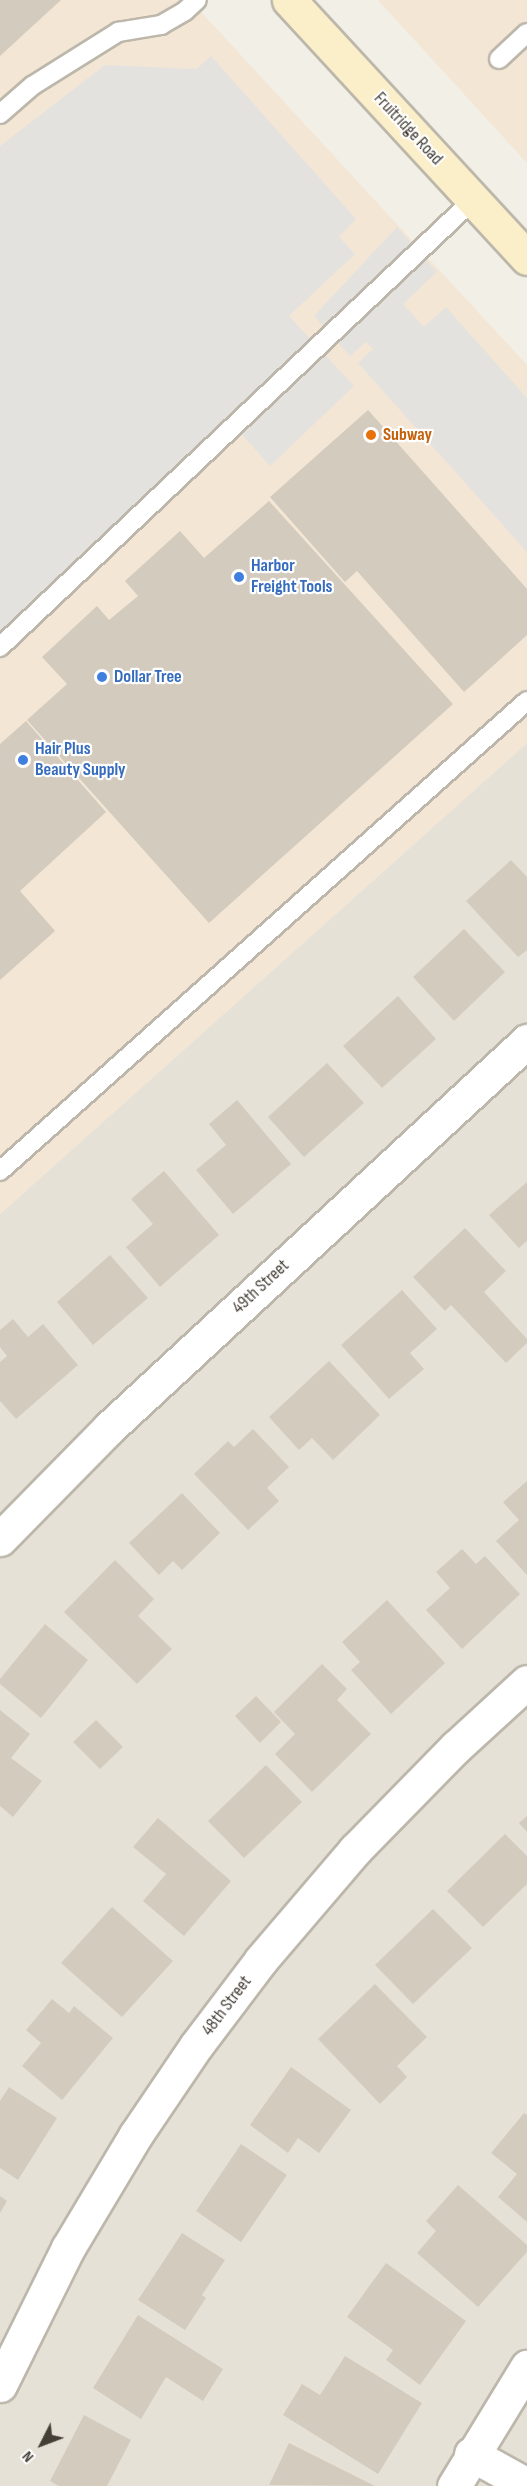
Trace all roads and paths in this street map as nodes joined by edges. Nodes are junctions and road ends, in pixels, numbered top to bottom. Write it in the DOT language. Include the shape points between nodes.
graph roads {
  1 [pos="197,0"];
  2 [pos="290,0"];
  3 [pos="527,33"];
  4 [pos="499,59"];
  5 [pos="0,114"];
  6 [pos="473,200"];
  7 [pos="527,258"];
  8 [pos="0,647"];
  9 [pos="527,700"];
  10 [pos="527,1041"];
  11 [pos="0,1171"];
  12 [pos="0,1539"];
  13 [pos="527,1682"];
  14 [pos="527,2367"];
  15 [pos="0,2385"];
  16 [pos="471,2454"];
  17 [pos="527,2485"];
  18 [pos="454,2486"];
  1 -- 5 [label="lane" via="161,25 118,32 32,86"];
  2 -- 6 [label="main road, Fruitridge Road"];
  3 -- 4 [label="lane"];
  6 -- 7 [label="main road, Fruitridge Road"];
  6 -- 8 [label="lane"];
  9 -- 11 [label="lane"];
  10 -- 12 [label="street, 49th Street" via="109,1428"];
  13 -- 15 [label="street, 48th Street" via="456,1747 355,1850 261,1960 196,2046 135,2136 68,2248"];
  14 -- 16 [label="street"];
  16 -- 17 [label="street"];
  16 -- 18 [label="street"];
}
